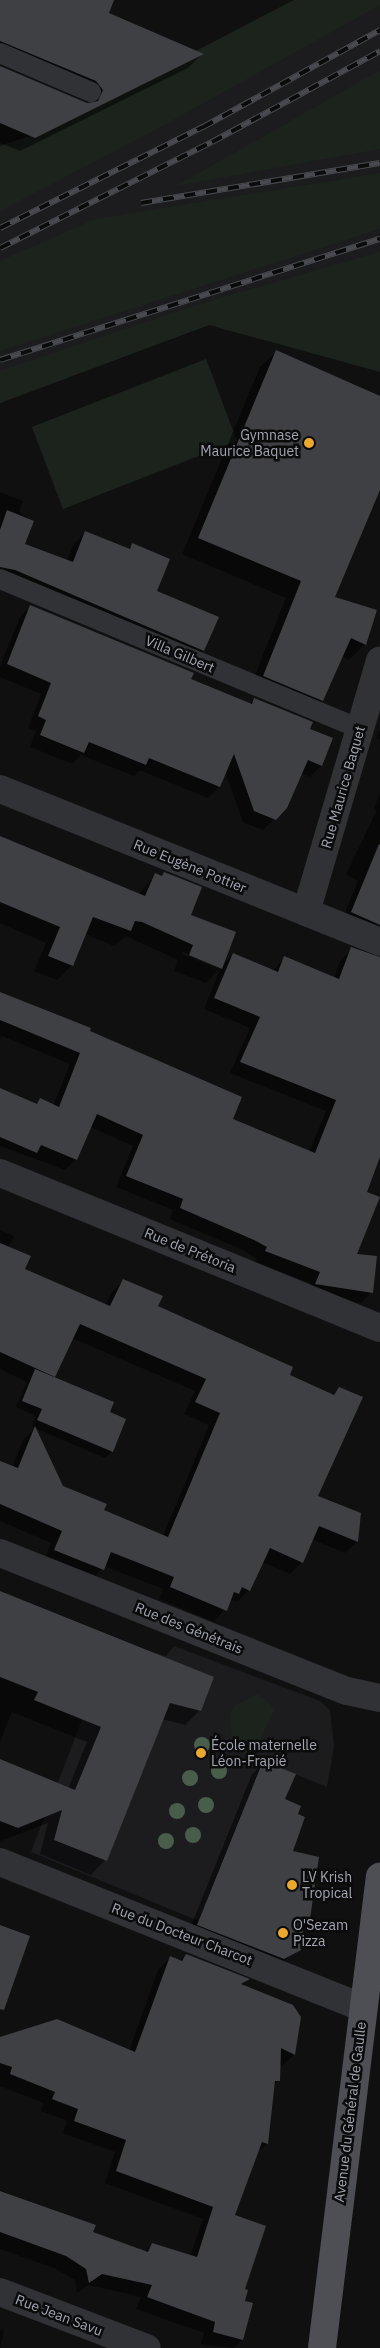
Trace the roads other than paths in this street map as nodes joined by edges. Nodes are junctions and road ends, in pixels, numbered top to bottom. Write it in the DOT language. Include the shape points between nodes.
graph roads {
  1 [pos="0,53"];
  2 [pos="91,92"];
  3 [pos="0,579"];
  4 [pos="380,661"];
  5 [pos="360,729"];
  6 [pos="0,789"];
  7 [pos="306,912"];
  8 [pos="380,942"];
  9 [pos="0,1173"];
  10 [pos="380,1328"];
  11 [pos="0,1553"];
  12 [pos="380,1698"];
  13 [pos="0,1862"];
  14 [pos="380,1876"];
  15 [pos="363,2008"];
  16 [pos="0,2292"];
  17 [pos="147,2348"];
  18 [pos="322,2348"];
  1 -- 2 [label="lane"];
  3 -- 5 [label="lane, Villa Gilbert"];
  4 -- 5 [label="street, Rue Maurice Baquet"];
  5 -- 7 [label="street, Rue Maurice Baquet"];
  6 -- 7 [label="street, Rue Eugène Pottier"];
  7 -- 8 [label="street, Rue Eugène Pottier"];
  9 -- 10 [label="street, Rue de Prétoria"];
  11 -- 12 [label="street, Rue des Génétrais" via="347,1691"];
  13 -- 15 [label="street, Rue du Docteur Charcot"];
  14 -- 15 [label="main road, Avenue du Général de Gaulle"];
  15 -- 18 [label="main road, Avenue du Général de Gaulle"];
  16 -- 17 [label="street, Rue Jean Savu"];
}
